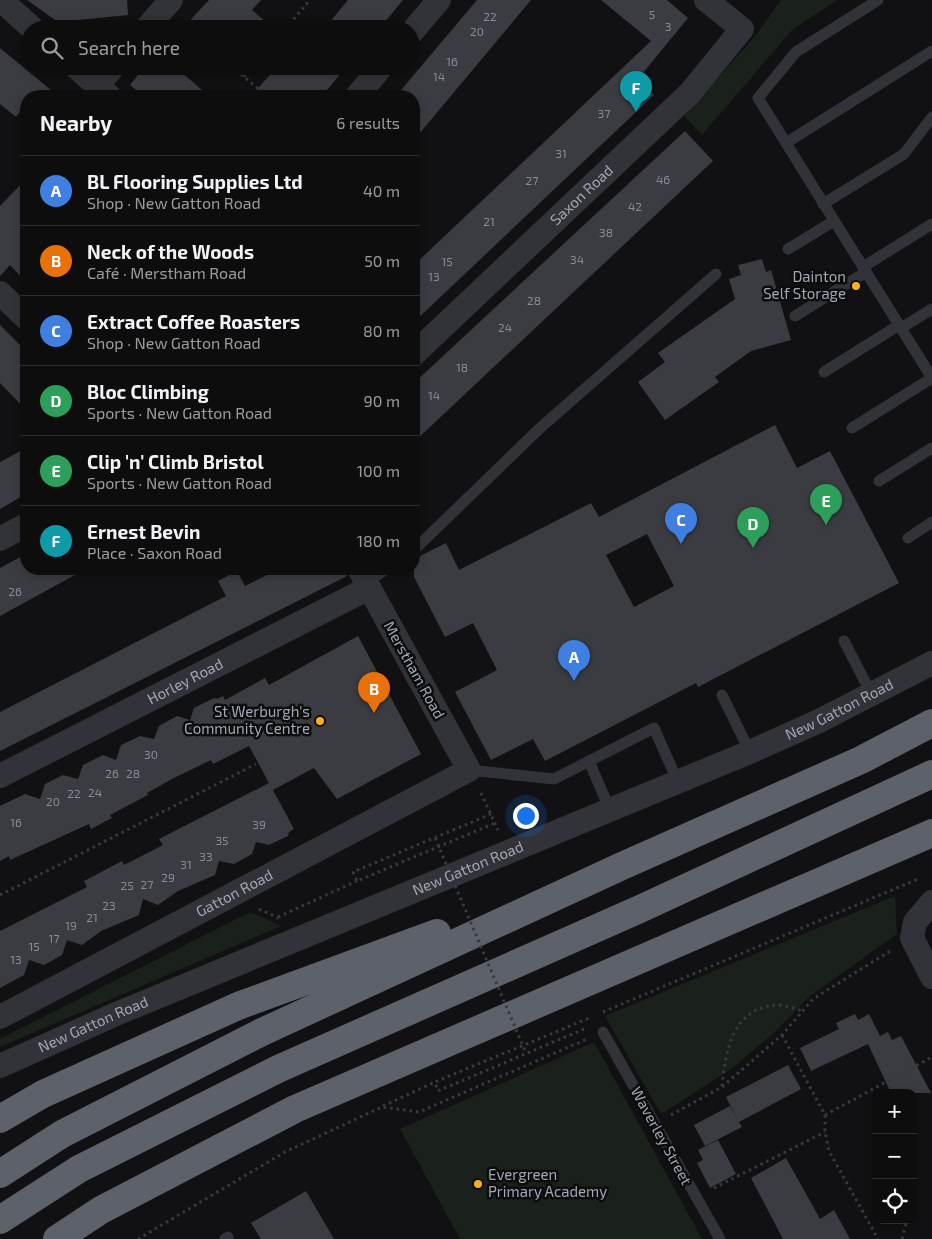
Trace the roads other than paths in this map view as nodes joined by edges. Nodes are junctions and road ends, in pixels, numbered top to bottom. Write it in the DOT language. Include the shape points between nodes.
graph roads {
  1 [pos="1,0"];
  2 [pos="170,0"];
  3 [pos="439,0"];
  4 [pos="706,0"];
  5 [pos="878,0"];
  6 [pos="23,20"];
  7 [pos="153,20"];
  8 [pos="420,22"];
  9 [pos="932,51"];
  10 [pos="85,75"];
  11 [pos="110,75"];
  12 [pos="374,75"];
  13 [pos="102,90"];
  14 [pos="103,90"];
  15 [pos="362,90"];
  16 [pos="932,118"];
  17 [pos="786,144"];
  18 [pos="823,204"];
  19 [pos="834,221"];
  20 [pos="932,224"];
  21 [pos="788,249"];
  22 [pos="864,269"];
  23 [pos="716,274"];
  24 [pos="0,293"];
  25 [pos="932,309"];
  26 [pos="20,312"];
  27 [pos="795,316"];
  28 [pos="900,326"];
  29 [pos="420,348"];
  30 [pos="824,372"];
  31 [pos="932,378"];
  32 [pos="852,428"];
  33 [pos="932,448"];
  34 [pos="879,481"];
  35 [pos="932,522"];
  36 [pos="20,528"];
  37 [pos="0,538"];
  38 [pos="908,538"];
  39 [pos="420,544"];
  40 [pos="365,579"];
  41 [pos="844,641"];
  42 [pos="932,663"];
  43 [pos="722,695"];
  44 [pos="872,695"];
  45 [pos="932,723"];
  46 [pos="750,752"];
  47 [pos="589,761"];
  48 [pos="469,770"];
  49 [pos="932,774"];
  50 [pos="0,776"];
  51 [pos="678,782"];
  52 [pos="610,810"];
  53 [pos="932,833"];
  54 [pos="622,866"];
  55 [pos="932,902"];
  56 [pos="932,977"];
  57 [pos="0,1017"];
  58 [pos="601,1028"];
  59 [pos="0,1066"];
  60 [pos="0,1119"];
  61 [pos="0,1174"];
  62 [pos="0,1220"];
  63 [pos="57,1239"];
  64 [pos="720,1239"];
  1 -- 6 [label="street"];
  2 -- 7 [label="street"];
  3 -- 8 [label="street"];
  4 -- 29 [label="street, Saxon Road" via="742,29 690,93"];
  5 -- 17 [label="lane" via="796,52 758,98"];
  9 -- 17 [label="lane"];
  10 -- 13 [label="street"];
  11 -- 14 [label="street"];
  12 -- 15 [label="street"];
  16 -- 18 [label="lane" via="904,154"];
  17 -- 18 [label="lane"];
  18 -- 19 [label="lane"];
  19 -- 21 [label="lane"];
  19 -- 22 [label="lane"];
  20 -- 22 [label="lane"];
  22 -- 27 [label="lane"];
  22 -- 28 [label="lane"];
  23 -- 39 [label="lane" via="539,429"];
  24 -- 26 [label="street"];
  25 -- 28 [label="lane"];
  28 -- 30 [label="lane"];
  28 -- 31 [label="lane"];
  31 -- 32 [label="lane"];
  33 -- 34 [label="lane"];
  35 -- 38 [label="lane"];
  36 -- 37 [label="street"];
  40 -- 48 [label="street, Merstham Road"];
  40 -- 50 [label="street, Horley Road"];
  41 -- 44 [label="lane"];
  42 -- 44 [label="street, New Gatton Road"];
  43 -- 46 [label="lane"];
  44 -- 46 [label="street, New Gatton Road"];
  45 -- 54 [label="highway" via="861,760"];
  46 -- 51 [label="street, New Gatton Road"];
  47 -- 48 [label="lane" via="554,779"];
  47 -- 51 [label="lane" via="654,728"];
  47 -- 52 [label="lane"];
  48 -- 57 [label="street, Gatton Road"];
  49 -- 62 [label="highway" via="640,909 278,1069 79,1169"];
  51 -- 52 [label="street, New Gatton Road"];
  52 -- 59 [label="street, New Gatton Road" via="116,1014"];
  53 -- 63 [label="highway" via="295,1109 101,1210"];
  54 -- 60 [label="highway" via="238,1006 43,1094"];
  54 -- 61 [label="highway" via="262,1032 62,1134"];
  55 -- 56 [label="street" via="915,922 912,938"];
  58 -- 64 [label="lane, Waverley Street"];
}
